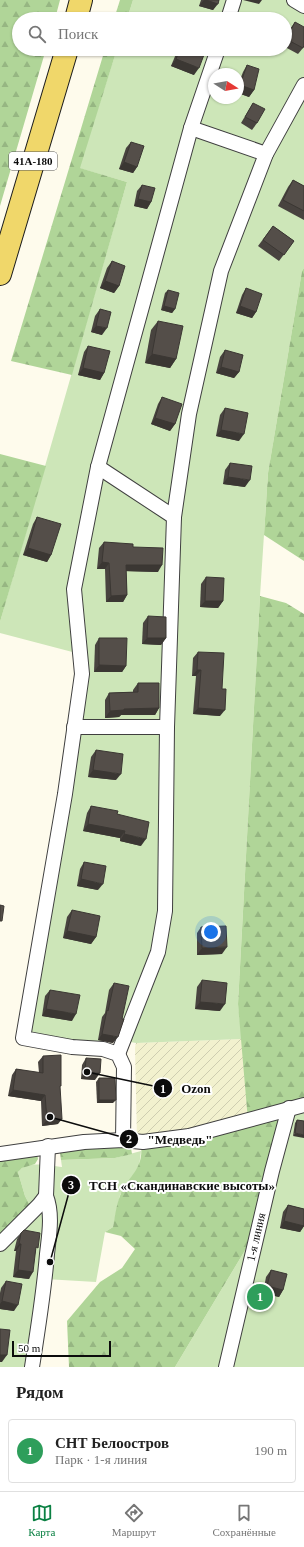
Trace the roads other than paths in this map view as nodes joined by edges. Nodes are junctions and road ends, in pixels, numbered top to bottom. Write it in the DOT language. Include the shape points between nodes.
graph roads {
  1 [pos="81,0"];
  2 [pos="234,0"];
  3 [pos="294,0"];
  4 [pos="304,6"];
  5 [pos="78,12"];
  6 [pos="230,12"];
  7 [pos="65,56"];
  8 [pos="216,56"];
  9 [pos="304,85"];
  10 [pos="191,128"];
  11 [pos="266,154"];
  12 [pos="0,274"];
  13 [pos="98,466"];
  14 [pos="174,517"];
  15 [pos="74,727"];
  16 [pos="167,727"];
  17 [pos="118,1054"];
  18 [pos="304,1105"];
  19 [pos="289,1108"];
  20 [pos="123,1140"];
  21 [pos="48,1146"];
  22 [pos="0,1154"];
  23 [pos="46,1196"];
  24 [pos="0,1244"];
  25 [pos="32,1367"];
  26 [pos="226,1367"];
  1 -- 5 [label="main road"];
  2 -- 6 [label="street"];
  3 -- 4 [label="street"];
  7 -- 12 [label="main road, 41А-180"];
  8 -- 10 [label="street"];
  9 -- 11 [label="street"];
  10 -- 11 [label="street"];
  10 -- 13 [label="street"];
  11 -- 14 [label="street" via="221,271 189,414"];
  13 -- 14 [label="street"];
  13 -- 15 [label="street" via="74,589 82,674"];
  14 -- 16 [label="street"];
  15 -- 16 [label="street"];
  15 -- 17 [label="street" via="23,1038 72,1047 103,1049"];
  16 -- 17 [label="street" via="165,911 158,952"];
  17 -- 20 [label="street" via="124,1067"];
  18 -- 19 [label="street"];
  19 -- 20 [label="street" via="189,1136 143,1142"];
  19 -- 26 [label="street, 1-я линия"];
  20 -- 21 [label="street"];
  21 -- 22 [label="street"];
  21 -- 23 [label="street"];
  23 -- 24 [label="street"];
  23 -- 25 [label="street" via="50,1229"];
}
